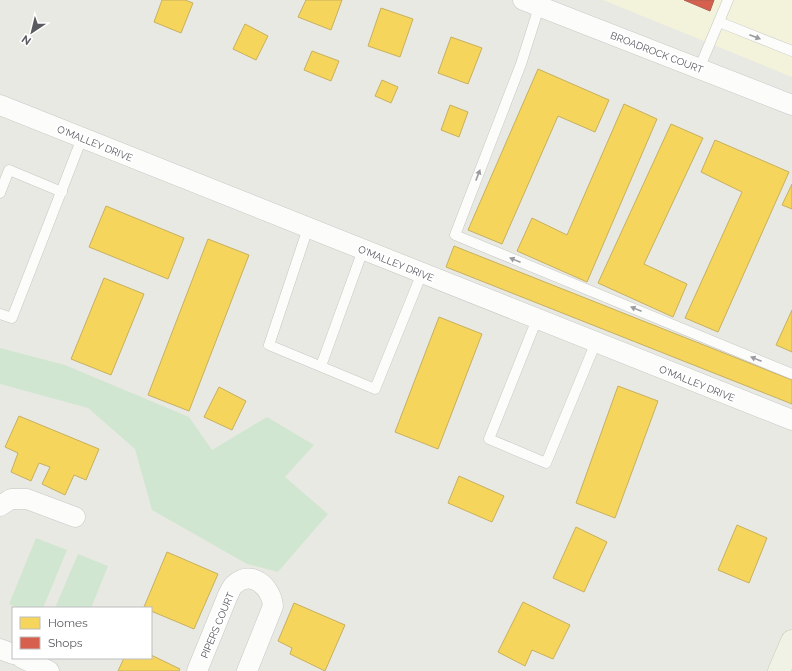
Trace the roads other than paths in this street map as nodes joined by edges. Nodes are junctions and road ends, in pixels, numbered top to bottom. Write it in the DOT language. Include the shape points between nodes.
graph roads {
  1 [pos="728,0"];
  2 [pos="531,3"];
  3 [pos="718,22"];
  4 [pos="792,51"];
  5 [pos="699,69"];
  6 [pos="0,105"];
  7 [pos="792,105"];
  8 [pos="82,138"];
  9 [pos="62,192"];
  10 [pos="0,193"];
  11 [pos="308,228"];
  12 [pos="364,250"];
  13 [pos="422,273"];
  14 [pos="0,314"];
  15 [pos="537,319"];
  16 [pos="596,342"];
  17 [pos="321,366"];
  18 [pos="792,374"];
  19 [pos="792,420"];
  20 [pos="0,506"];
  21 [pos="75,517"];
  22 [pos="792,641"];
  23 [pos="0,649"];
  24 [pos="12,654"];
  25 [pos="24,659"];
  26 [pos="783,670"];
  27 [pos="49,671"];
  28 [pos="197,671"];
  29 [pos="246,671"];
  1 -- 3 [label="lane"];
  2 -- 5 [label="street, BROADROCK COURT"];
  18 -- 2 [label="lane, one-way" via="455,235 521,64"];
  3 -- 4 [label="lane, one-way"];
  3 -- 5 [label="lane"];
  5 -- 7 [label="street, BROADROCK COURT"];
  6 -- 8 [label="street, O'MALLEY DRIVE"];
  8 -- 9 [label="lane"];
  8 -- 11 [label="street, O'MALLEY DRIVE"];
  9 -- 10 [label="lane" via="9,170"];
  9 -- 14 [label="lane" via="12,318"];
  11 -- 12 [label="street, O'MALLEY DRIVE"];
  11 -- 17 [label="lane" via="269,345"];
  12 -- 13 [label="street, O'MALLEY DRIVE"];
  12 -- 17 [label="lane"];
  13 -- 15 [label="street, O'MALLEY DRIVE"];
  13 -- 17 [label="lane" via="375,389"];
  15 -- 16 [label="street, O'MALLEY DRIVE"];
  15 -- 16 [label="lane" via="489,439 546,463"];
  16 -- 19 [label="street, O'MALLEY DRIVE"];
  20 -- 21 [label="street" via="11,499 27,499"];
  22 -- 26 [label="main road"];
  23 -- 24 [label="street"];
  25 -- 27 [label="street"];
  28 -- 29 [label="street, PIPERS COURT" via="234,584 252,579 268,589 272,596 272,606"];
}
